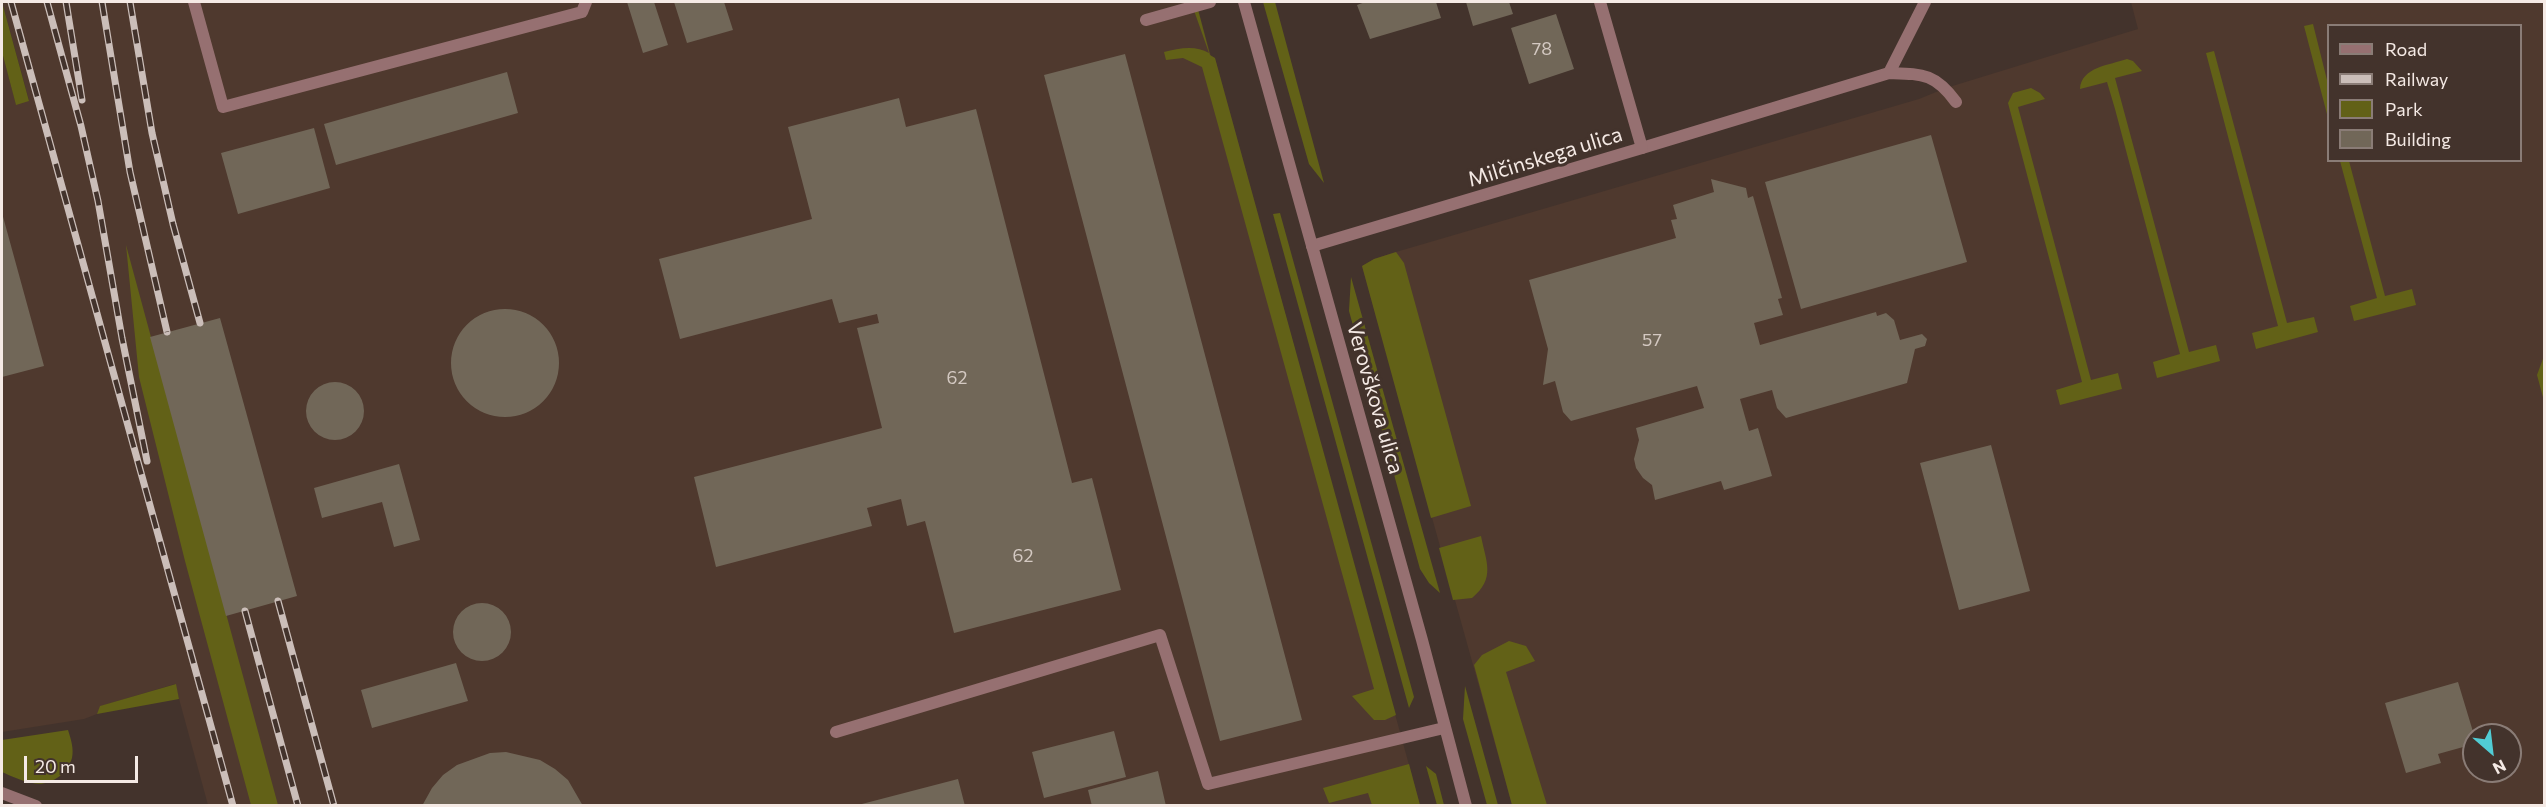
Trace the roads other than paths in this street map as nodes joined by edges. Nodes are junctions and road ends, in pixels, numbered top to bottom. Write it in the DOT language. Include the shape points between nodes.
graph roads {
  1 [pos="194,2"];
  2 [pos="586,2"];
  3 [pos="1210,2"];
  4 [pos="1244,2"];
  5 [pos="1600,2"];
  6 [pos="1925,2"];
  7 [pos="1146,20"];
  8 [pos="1889,73"];
  9 [pos="1956,102"];
  10 [pos="1642,148"];
  11 [pos="1312,246"];
  12 [pos="1444,728"];
  13 [pos="836,732"];
  14 [pos="2,793"];
  15 [pos="36,806"];
  16 [pos="1466,806"];
  1 -- 2 [label="street" via="223,107 582,12"];
  3 -- 7 [label="street"];
  4 -- 11 [label="street, Verovškova ulica"];
  5 -- 10 [label="street, Milčinskega ulica"];
  6 -- 8 [label="street"];
  8 -- 9 [label="street" via="1924,74 1946,88"];
  8 -- 10 [label="street"];
  10 -- 11 [label="street, Milčinskega ulica"];
  11 -- 12 [label="street, Verovškova ulica"];
  12 -- 13 [label="street" via="1208,784 1160,635"];
  12 -- 16 [label="street, Verovškova ulica"];
  14 -- 15 [label="street"];
}
